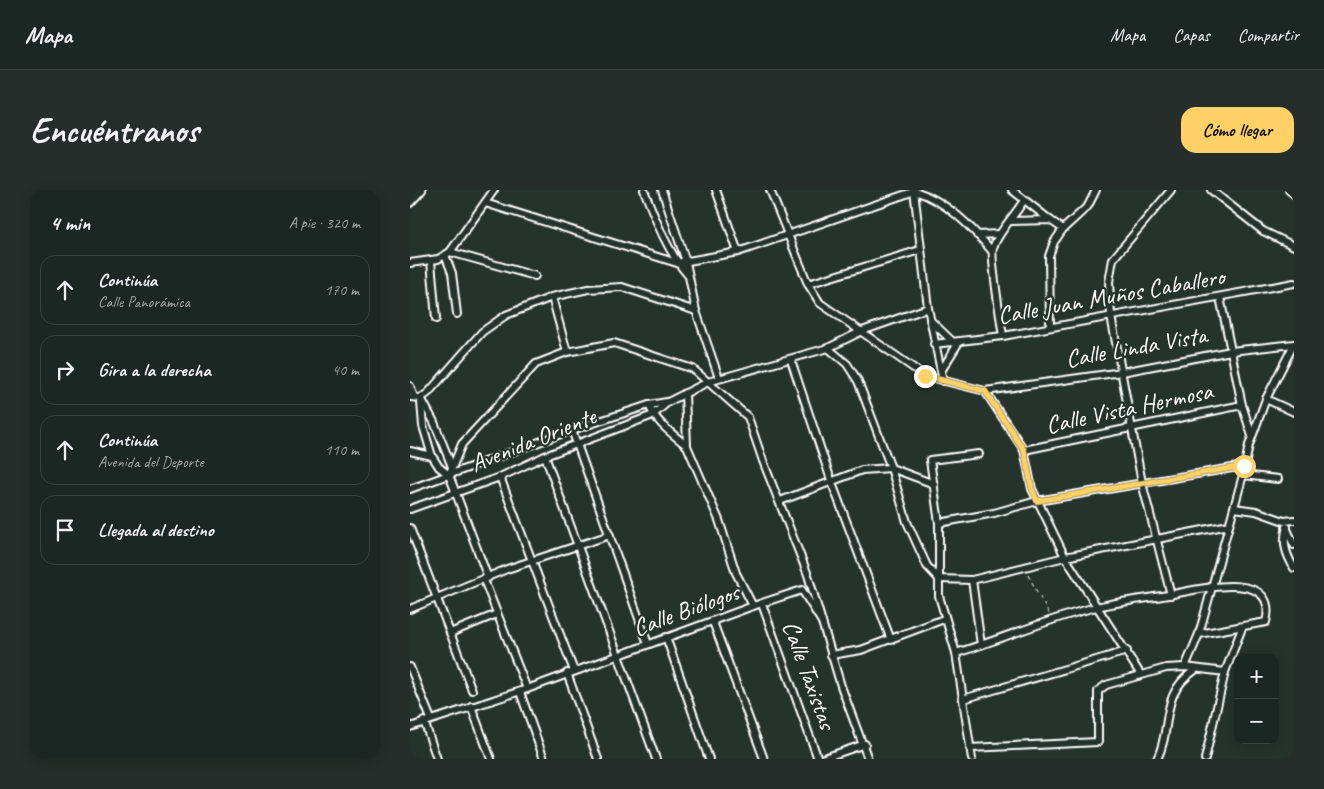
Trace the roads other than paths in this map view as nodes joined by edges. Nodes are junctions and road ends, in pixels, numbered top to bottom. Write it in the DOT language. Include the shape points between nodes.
graph roads {
  1 [pos="422,190"];
  2 [pos="494,190"];
  3 [pos="637,190"];
  4 [pos="662,190"];
  5 [pos="716,190"];
  6 [pos="770,190"];
  7 [pos="1012,190"];
  8 [pos="1096,190"];
  9 [pos="1171,190"];
  10 [pos="1211,190"];
  11 [pos="1289,190"];
  12 [pos="645,191"];
  13 [pos="914,191"];
  14 [pos="1294,194"];
  15 [pos="1024,200"];
  16 [pos="410,203"];
  17 [pos="485,203"];
  18 [pos="1050,220"];
  19 [pos="1011,222"];
  20 [pos="1063,229"];
  21 [pos="789,234"];
  22 [pos="999,234"];
  23 [pos="977,235"];
  24 [pos="1294,246"];
  25 [pos="920,250"];
  26 [pos="992,251"];
  27 [pos="738,252"];
  28 [pos="448,254"];
  29 [pos="431,261"];
  30 [pos="686,262"];
  31 [pos="410,263"];
  32 [pos="678,263"];
  33 [pos="687,274"];
  34 [pos="535,276"];
  35 [pos="1294,283"];
  36 [pos="808,284"];
  37 [pos="552,297"];
  38 [pos="1220,297"];
  39 [pos="928,308"];
  40 [pos="696,311"];
  41 [pos="457,314"];
  42 [pos="1110,316"];
  43 [pos="436,320"];
  44 [pos="930,320"];
  45 [pos="1050,327"];
  46 [pos="862,331"];
  47 [pos="1003,336"];
  48 [pos="957,342"];
  49 [pos="934,344"];
  50 [pos="1294,344"];
  51 [pos="828,348"];
  52 [pos="1231,351"];
  53 [pos="567,352"];
  54 [pos="791,360"];
  55 [pos="941,372"];
  56 [pos="1122,372"];
  57 [pos="719,378"];
  58 [pos="943,380"];
  59 [pos="708,382"];
  60 [pos="410,386"];
  61 [pos="985,391"];
  62 [pos="685,393"];
  63 [pos="415,397"];
  64 [pos="1266,400"];
  65 [pos="668,402"];
  66 [pos="649,405"];
  67 [pos="1242,405"];
  68 [pos="1294,412"];
  69 [pos="653,414"];
  70 [pos="1132,429"];
  71 [pos="572,430"];
  72 [pos="1252,436"];
  73 [pos="577,444"];
  74 [pos="687,446"];
  75 [pos="1024,450"];
  76 [pos="410,451"];
  77 [pos="979,454"];
  78 [pos="432,456"];
  79 [pos="545,456"];
  80 [pos="1244,466"];
  81 [pos="452,467"];
  82 [pos="891,468"];
  83 [pos="449,474"];
  84 [pos="1243,474"];
  85 [pos="500,477"];
  86 [pos="1278,479"];
  87 [pos="832,483"];
  88 [pos="1142,483"];
  89 [pos="934,484"];
  90 [pos="410,489"];
  91 [pos="456,492"];
  92 [pos="1037,501"];
  93 [pos="780,502"];
  94 [pos="1234,508"];
  95 [pos="410,509"];
  96 [pos="1294,520"];
  97 [pos="939,524"];
  98 [pos="1286,524"];
  99 [pos="1229,525"];
  100 [pos="410,528"];
  101 [pos="610,535"];
  102 [pos="1157,539"];
  103 [pos="577,545"];
  104 [pos="1294,545"];
  105 [pos="1065,557"];
  106 [pos="532,561"];
  107 [pos="1294,568"];
  108 [pos="486,579"];
  109 [pos="939,579"];
  110 [pos="972,580"];
  111 [pos="1210,586"];
  112 [pos="1171,595"];
  113 [pos="438,599"];
  114 [pos="762,604"];
  115 [pos="753,606"];
  116 [pos="1097,607"];
  117 [pos="410,609"];
  118 [pos="498,614"];
  119 [pos="944,619"];
  120 [pos="713,622"];
  121 [pos="824,624"];
  122 [pos="1242,628"];
  123 [pos="450,633"];
  124 [pos="1199,634"];
  125 [pos="666,638"];
  126 [pos="891,640"];
  127 [pos="648,644"];
  128 [pos="981,645"];
  129 [pos="1127,651"];
  130 [pos="956,653"];
  131 [pos="619,655"];
  132 [pos="831,655"];
  133 [pos="410,667"];
  134 [pos="1185,668"];
  135 [pos="1196,670"];
  136 [pos="571,672"];
  137 [pos="1226,672"];
  138 [pos="1141,675"];
  139 [pos="472,690"];
  140 [pos="524,690"];
  141 [pos="963,699"];
  142 [pos="472,706"];
  143 [pos="427,720"];
  144 [pos="410,727"];
  145 [pos="864,744"];
  146 [pos="970,748"];
  147 [pos="437,759"];
  148 [pos="491,759"];
  149 [pos="544,759"];
  150 [pos="598,759"];
  151 [pos="656,759"];
  152 [pos="709,759"];
  153 [pos="764,759"];
  154 [pos="820,759"];
  155 [pos="868,759"];
  156 [pos="972,759"];
  157 [pos="1156,759"];
  158 [pos="1205,759"];
  1 -- 16 [label="street"];
  2 -- 17 [label="street"];
  3 -- 12 [label="street"];
  4 -- 30 [label="street"];
  5 -- 27 [label="street"];
  6 -- 21 [label="street"];
  7 -- 15 [label="street"];
  8 -- 20 [label="street" via="1088,206"];
  9 -- 42 [label="street" via="1113,259 1109,282"];
  10 -- 24 [label="street" via="1263,231"];
  11 -- 14 [label="street"];
  12 -- 32 [label="street"];
  13 -- 21 [label="street"];
  13 -- 23 [label="street" via="949,209"];
  13 -- 25 [label="street"];
  15 -- 18 [label="street"];
  15 -- 19 [label="street"];
  17 -- 28 [label="street"];
  17 -- 32 [label="street"];
  18 -- 19 [label="street"];
  18 -- 20 [label="street"];
  19 -- 22 [label="street"];
  20 -- 45 [label="street" via="1049,256"];
  21 -- 27 [label="street"];
  21 -- 36 [label="street"];
  22 -- 23 [label="street"];
  22 -- 26 [label="street"];
  23 -- 26 [label="street"];
  25 -- 36 [label="street"];
  25 -- 39 [label="street"];
  26 -- 47 [label="street"];
  27 -- 30 [label="street"];
  28 -- 29 [label="street"];
  28 -- 34 [label="street"];
  28 -- 41 [label="street"];
  29 -- 31 [label="street"];
  29 -- 43 [label="street"];
  30 -- 32 [label="street"];
  30 -- 33 [label="street"];
  32 -- 33 [label="street"];
  33 -- 40 [label="street"];
  35 -- 38 [label="street, Calle Juan Muños Caballero"];
  36 -- 46 [label="street" via="820,303"];
  37 -- 40 [label="street" via="588,289 622,287"];
  37 -- 53 [label="street"];
  37 -- 63 [label="street" via="506,314 482,332 453,368"];
  38 -- 42 [label="street, Calle Juan Muños Caballero"];
  38 -- 52 [label="street"];
  39 -- 44 [label="street"];
  39 -- 46 [label="street, Avenida Oriente"];
  40 -- 57 [label="street"];
  42 -- 45 [label="street, Calle Juan Muños Caballero"];
  42 -- 56 [label="street"];
  44 -- 48 [label="street"];
  44 -- 49 [label="street"];
  45 -- 47 [label="street, Calle Juan Muños Caballero"];
  46 -- 51 [label="street, Avenida Oriente"];
  46 -- 58 [label="street" via="925,376"];
  47 -- 48 [label="street, Calle Juan Muños Caballero"];
  48 -- 49 [label="street, Calle Juan Muños Caballero"];
  48 -- 55 [label="street"];
  49 -- 55 [label="street"];
  50 -- 52 [label="street, Calle Linda Vista"];
  50 -- 64 [label="street"];
  51 -- 54 [label="street, Avenida Oriente"];
  51 -- 82 [label="street" via="847,364 858,381"];
  52 -- 56 [label="street, Calle Linda Vista"];
  52 -- 67 [label="street"];
  53 -- 59 [label="street" via="614,343 693,369"];
  53 -- 81 [label="street" via="536,364 462,444"];
  54 -- 57 [label="street, Avenida Oriente"];
  54 -- 87 [label="street"];
  55 -- 58 [label="street"];
  56 -- 61 [label="street, Calle Linda Vista"];
  56 -- 70 [label="street"];
  57 -- 59 [label="street, Avenida Oriente"];
  58 -- 61 [label="street"];
  59 -- 62 [label="street, Avenida Oriente"];
  59 -- 93 [label="street" via="748,417"];
  60 -- 63 [label="street"];
  61 -- 75 [label="street"];
  62 -- 65 [label="street, Avenida Oriente"];
  62 -- 74 [label="street"];
  63 -- 78 [label="street"];
  63 -- 81 [label="street" via="434,422"];
  64 -- 68 [label="street"];
  64 -- 72 [label="street"];
  65 -- 66 [label="street, Avenida Oriente"];
  65 -- 69 [label="street, Avenida Oriente"];
  66 -- 69 [label="street"];
  66 -- 71 [label="street, Avenida Oriente"];
  67 -- 70 [label="street, Calle Vista Hermosa"];
  67 -- 72 [label="street"];
  69 -- 73 [label="street, Avenida Oriente"];
  69 -- 74 [label="street"];
  70 -- 75 [label="street, Calle Vista Hermosa"];
  70 -- 88 [label="street"];
  71 -- 73 [label="street"];
  71 -- 83 [label="street, Avenida Oriente"];
  72 -- 80 [label="street"];
  73 -- 79 [label="street, Avenida Oriente"];
  73 -- 101 [label="street"];
  74 -- 115 [label="street" via="719,520 736,573"];
  75 -- 92 [label="street"];
  76 -- 78 [label="street"];
  77 -- 89 [label="street" via="930,460"];
  78 -- 83 [label="street"];
  79 -- 85 [label="street, Avenida Oriente"];
  79 -- 103 [label="street"];
  80 -- 84 [label="street"];
  80 -- 88 [label="street"];
  81 -- 83 [label="street"];
  82 -- 87 [label="street" via="862,470"];
  82 -- 89 [label="street"];
  82 -- 109 [label="street" via="907,522 927,566"];
  83 -- 90 [label="street, Avenida Oriente"];
  83 -- 91 [label="street"];
  84 -- 86 [label="street"];
  84 -- 94 [label="street"];
  85 -- 91 [label="street, Avenida Oriente"];
  85 -- 106 [label="street"];
  87 -- 93 [label="street"];
  87 -- 126 [label="street"];
  88 -- 92 [label="street"];
  88 -- 102 [label="street"];
  89 -- 97 [label="street"];
  91 -- 95 [label="street, Avenida Oriente"];
  91 -- 108 [label="street"];
  92 -- 97 [label="street"];
  92 -- 105 [label="street"];
  93 -- 121 [label="street"];
  94 -- 98 [label="street" via="1256,511"];
  94 -- 99 [label="street"];
  96 -- 98 [label="street"];
  97 -- 109 [label="street"];
  98 -- 104 [label="street"];
  98 -- 107 [label="street" via="1286,554"];
  99 -- 102 [label="street"];
  99 -- 111 [label="street"];
  100 -- 113 [label="street"];
  101 -- 103 [label="street"];
  101 -- 127 [label="street"];
  102 -- 105 [label="street"];
  102 -- 112 [label="street"];
  103 -- 106 [label="street"];
  103 -- 131 [label="street"];
  105 -- 110 [label="street"];
  105 -- 116 [label="street"];
  106 -- 108 [label="street"];
  106 -- 136 [label="street"];
  108 -- 113 [label="street"];
  108 -- 118 [label="street"];
  109 -- 110 [label="street"];
  109 -- 119 [label="street"];
  110 -- 128 [label="street"];
  111 -- 112 [label="street"];
  111 -- 122 [label="street" via="1252,588 1263,596 1269,610 1266,622"];
  111 -- 124 [label="street"];
  112 -- 116 [label="street"];
  113 -- 117 [label="street"];
  113 -- 123 [label="street"];
  114 -- 115 [label="street, Calle Biólogos"];
  114 -- 121 [label="street, Calle Biólogos" via="802,590"];
  114 -- 154 [label="street, Calle Taxistas"];
  115 -- 120 [label="street, Calle Biólogos"];
  116 -- 128 [label="street"];
  116 -- 129 [label="street"];
  118 -- 123 [label="street"];
  118 -- 140 [label="street"];
  119 -- 126 [label="street"];
  119 -- 130 [label="street"];
  120 -- 125 [label="street, Calle Biólogos"];
  120 -- 153 [label="street"];
  121 -- 132 [label="street, Calle Biólogos"];
  122 -- 124 [label="street"];
  122 -- 137 [label="street"];
  123 -- 139 [label="street"];
  124 -- 134 [label="street"];
  125 -- 127 [label="street, Calle Biólogos"];
  125 -- 152 [label="street"];
  126 -- 132 [label="street"];
  127 -- 131 [label="street, Calle Biólogos"];
  128 -- 130 [label="street"];
  129 -- 138 [label="street"];
  129 -- 141 [label="street"];
  130 -- 141 [label="street"];
  131 -- 136 [label="street, Calle Biólogos"];
  131 -- 151 [label="street"];
  132 -- 145 [label="street, Calle Biólogos"];
  133 -- 143 [label="street"];
  134 -- 135 [label="street"];
  134 -- 138 [label="street" via="1166,668"];
  135 -- 137 [label="street"];
  135 -- 157 [label="street" via="1184,677 1174,694"];
  136 -- 140 [label="street, Calle Biólogos"];
  136 -- 150 [label="street"];
  137 -- 158 [label="street"];
  138 -- 146 [label="street" via="1106,685 1098,691 1098,742"];
  140 -- 142 [label="street, Calle Biólogos"];
  140 -- 149 [label="street"];
  141 -- 146 [label="street"];
  142 -- 143 [label="street, Calle Biólogos"];
  142 -- 148 [label="street"];
  143 -- 144 [label="street, Calle Biólogos"];
  143 -- 147 [label="street"];
  145 -- 154 [label="street"];
  145 -- 155 [label="street, Calle Biólogos"];
  146 -- 156 [label="street"];
}
